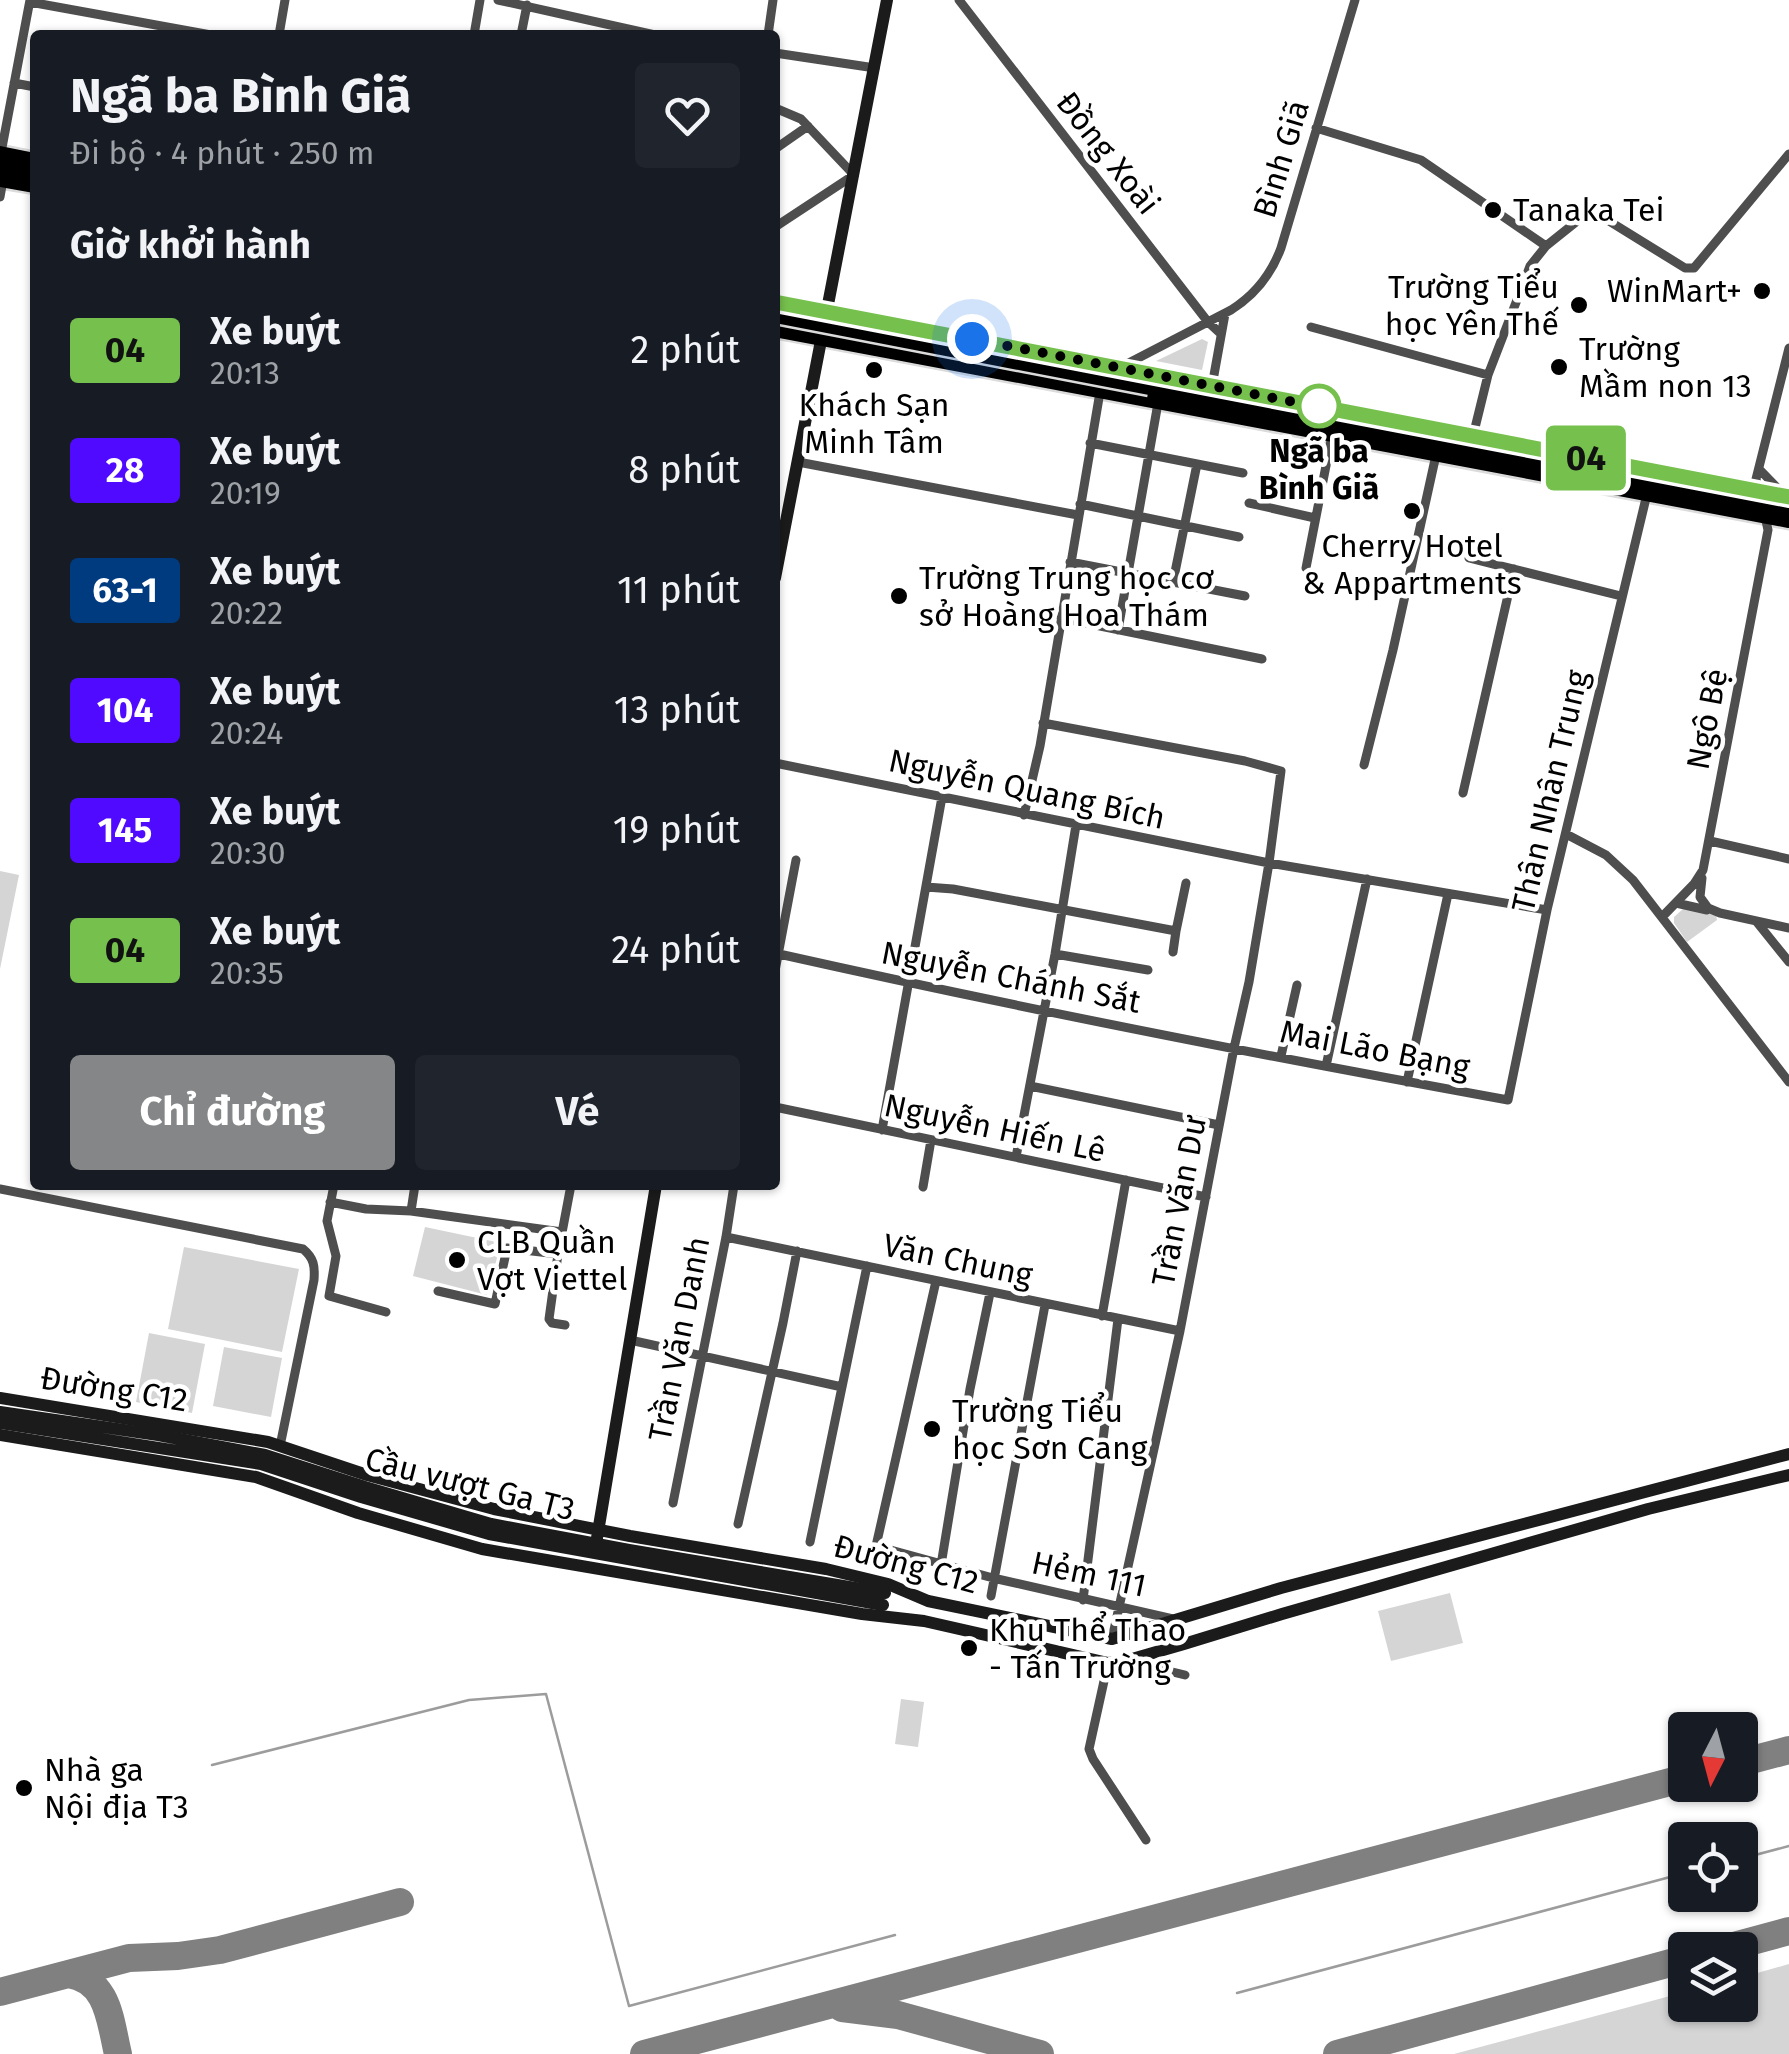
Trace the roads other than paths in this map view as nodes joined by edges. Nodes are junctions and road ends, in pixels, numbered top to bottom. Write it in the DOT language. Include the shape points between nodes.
graph roads {
  1 [pos="286,0"];
  2 [pos="480,0"];
  3 [pos="498,0"];
  4 [pos="773,0"];
  5 [pos="887,0"];
  6 [pos="959,0"];
  7 [pos="1355,0"];
  8 [pos="30,1"];
  9 [pos="527,6"];
  10 [pos="184,30"];
  11 [pos="280,30"];
  12 [pos="475,30"];
  13 [pos="522,30"];
  14 [pos="633,30"];
  15 [pos="769,30"];
  16 [pos="780,54"];
  17 [pos="875,68"];
  18 [pos="14,83"];
  19 [pos="30,86"];
  20 [pos="780,110"];
  21 [pos="808,126"];
  22 [pos="1316,128"];
  23 [pos="780,146"];
  24 [pos="0,153"];
  25 [pos="1789,154"];
  26 [pos="30,159"];
  27 [pos="30,173"];
  28 [pos="1,175"];
  29 [pos="854,175"];
  30 [pos="30,184"];
  31 [pos="0,197"];
  32 [pos="780,225"];
  33 [pos="1546,246"];
  34 [pos="780,303"];
  35 [pos="826,312"];
  36 [pos="1225,314"];
  37 [pos="780,317"];
  38 [pos="1208,322"];
  39 [pos="898,325"];
  40 [pos="1311,326"];
  41 [pos="780,331"];
  42 [pos="1221,334"];
  43 [pos="821,338"];
  44 [pos="1789,348"];
  45 [pos="893,352"];
  46 [pos="1119,368"];
  47 [pos="1488,375"];
  48 [pos="1212,386"];
  49 [pos="1100,392"];
  50 [pos="1158,403"];
  51 [pos="1332,436"];
  52 [pos="1473,436"];
  53 [pos="1090,442"];
  54 [pos="1149,454"];
  55 [pos="1436,455"];
  56 [pos="798,462"];
  57 [pos="1197,464"];
  58 [pos="1759,469"];
  59 [pos="1244,473"];
  60 [pos="1647,494"];
  61 [pos="1788,501"];
  62 [pos="1249,503"];
  63 [pos="1762,504"];
  64 [pos="1079,509"];
  65 [pos="1138,516"];
  66 [pos="1316,518"];
  67 [pos="1789,521"];
  68 [pos="1184,526"];
  69 [pos="1239,537"];
  70 [pos="780,553"];
  71 [pos="1469,558"];
  72 [pos="1070,562"];
  73 [pos="1306,568"];
  74 [pos="1514,569"];
  75 [pos="1128,573"];
  76 [pos="1173,582"];
  77 [pos="1245,596"];
  78 [pos="1621,596"];
  79 [pos="1061,618"];
  80 [pos="1118,630"];
  81 [pos="1262,658"];
  82 [pos="1043,722"];
  83 [pos="780,764"];
  84 [pos="1364,765"];
  85 [pos="1463,792"];
  86 [pos="942,797"];
  87 [pos="1024,815"];
  88 [pos="1076,825"];
  89 [pos="1566,834"];
  90 [pos="1710,840"];
  91 [pos="1789,858"];
  92 [pos="796,860"];
  93 [pos="1270,863"];
  94 [pos="1703,870"];
  95 [pos="1367,880"];
  96 [pos="1186,883"];
  97 [pos="926,888"];
  98 [pos="1448,894"];
  99 [pos="1676,903"];
  100 [pos="1547,910"];
  101 [pos="1063,912"];
  102 [pos="1720,913"];
  103 [pos="1662,917"];
  104 [pos="1756,922"];
  105 [pos="1789,928"];
  106 [pos="1176,931"];
  107 [pos="780,948"];
  108 [pos="1173,952"];
  109 [pos="780,954"];
  110 [pos="1055,954"];
  111 [pos="1789,962"];
  112 [pos="1148,970"];
  113 [pos="910,983"];
  114 [pos="1298,985"];
  115 [pos="1045,1010"];
  116 [pos="1234,1048"];
  117 [pos="1280,1056"];
  118 [pos="1326,1066"];
  119 [pos="1789,1080"];
  120 [pos="1407,1082"];
  121 [pos="1030,1086"];
  122 [pos="1508,1100"];
  123 [pos="780,1108"];
  124 [pos="1218,1125"];
  125 [pos="882,1130"];
  126 [pos="930,1140"];
  127 [pos="1016,1157"];
  128 [pos="1126,1180"];
  129 [pos="922,1188"];
  130 [pos="0,1189"];
  131 [pos="333,1190"];
  132 [pos="414,1190"];
  133 [pos="569,1190"];
  134 [pos="655,1190"];
  135 [pos="733,1190"];
  136 [pos="1206,1197"];
  137 [pos="330,1202"];
  138 [pos="410,1211"];
  139 [pos="562,1232"];
  140 [pos="726,1237"];
  141 [pos="797,1251"];
  142 [pos="558,1254"];
  143 [pos="866,1266"];
  144 [pos="936,1281"];
  145 [pos="438,1290"];
  146 [pos="990,1293"];
  147 [pos="1045,1304"];
  148 [pos="386,1312"];
  149 [pos="1102,1316"];
  150 [pos="1118,1319"];
  151 [pos="564,1326"];
  152 [pos="1180,1331"];
  153 [pos="630,1340"];
  154 [pos="702,1356"];
  155 [pos="772,1371"];
  156 [pos="842,1387"];
  157 [pos="0,1398"];
  158 [pos="51,1406"];
  159 [pos="0,1412"];
  160 [pos="0,1423"];
  161 [pos="0,1435"];
  162 [pos="37,1441"];
  163 [pos="280,1446"];
  164 [pos="1789,1454"];
  165 [pos="1789,1475"];
  166 [pos="673,1503"];
  167 [pos="738,1524"];
  168 [pos="598,1530"];
  169 [pos="810,1542"];
  170 [pos="941,1565"];
  171 [pos="592,1568"];
  172 [pos="993,1578"];
  173 [pos="991,1596"];
  174 [pos="884,1599"];
  175 [pos="928,1600"];
  176 [pos="1083,1600"];
  177 [pos="1121,1606"];
  178 [pos="1176,1620"];
  179 [pos="924,1621"];
  180 [pos="1112,1638"];
  181 [pos="1125,1660"];
  182 [pos="1108,1663"];
  183 [pos="1185,1675"];
  184 [pos="1146,1840"];
  1 -- 11 [label="street"];
  2 -- 12 [label="street"];
  3 -- 9 [label="street"];
  4 -- 15 [label="street"];
  5 -- 17 [label="main road"];
  6 -- 38 [label="street, Đồng Xoài"];
  7 -- 22 [label="street, Bình Giã"];
  8 -- 10 [label="street"];
  8 -- 18 [label="street"];
  9 -- 13 [label="street"];
  9 -- 14 [label="street"];
  16 -- 17 [label="street"];
  17 -- 29 [label="main road"];
  18 -- 19 [label="street"];
  18 -- 24 [label="street"];
  20 -- 21 [label="street"];
  21 -- 23 [label="street"];
  21 -- 29 [label="street"];
  22 -- 33 [label="street" via="1422,160"];
  22 -- 36 [label="street, Bình Giã" via="1273,268"];
  24 -- 26 [label="main road"];
  25 -- 33 [label="street" via="1694,268 1596,213"];
  27 -- 28 [label="main road"];
  28 -- 30 [label="main road"];
  28 -- 31 [label="street"];
  29 -- 32 [label="street"];
  29 -- 35 [label="main road"];
  33 -- 47 [label="street" via="1528,270"];
  34 -- 35 [label="main road"];
  35 -- 39 [label="main road"];
  35 -- 43 [label="main road"];
  36 -- 38 [label="street, Bình Giã"];
  36 -- 42 [label="street"];
  37 -- 63 [label="main road, bridge"];
  38 -- 42 [label="street, Đồng Xoài"];
  38 -- 46 [label="street, Bình Giã"];
  39 -- 45 [label="main road"];
  39 -- 46 [label="main road"];
  40 -- 47 [label="street"];
  41 -- 43 [label="main road"];
  42 -- 48 [label="street"];
  43 -- 45 [label="main road"];
  43 -- 56 [label="main road"];
  44 -- 58 [label="street, Ngô Bệ"];
  45 -- 49 [label="main road"];
  46 -- 48 [label="main road"];
  47 -- 52 [label="street"];
  48 -- 52 [label="main road"];
  49 -- 50 [label="main road"];
  49 -- 53 [label="street"];
  50 -- 51 [label="main road"];
  50 -- 54 [label="street"];
  51 -- 55 [label="main road"];
  51 -- 66 [label="street"];
  52 -- 63 [label="main road"];
  53 -- 54 [label="street"];
  53 -- 64 [label="street"];
  54 -- 57 [label="street"];
  54 -- 65 [label="street"];
  55 -- 60 [label="main road"];
  55 -- 84 [label="street"];
  56 -- 64 [label="street"];
  56 -- 70 [label="main road"];
  57 -- 59 [label="street"];
  57 -- 68 [label="street"];
  58 -- 61 [label="street"];
  58 -- 63 [label="street, Ngô Bệ"];
  60 -- 63 [label="main road"];
  60 -- 78 [label="street, Thân Nhân Trung"];
  61 -- 63 [label="main road"];
  62 -- 66 [label="street"];
  63 -- 67 [label="main road"];
  63 -- 90 [label="street, Ngô Bệ" via="1768,530"];
  64 -- 65 [label="street"];
  64 -- 72 [label="street"];
  65 -- 68 [label="street"];
  65 -- 75 [label="street"];
  66 -- 73 [label="street"];
  68 -- 69 [label="street"];
  68 -- 76 [label="street"];
  71 -- 74 [label="street"];
  72 -- 75 [label="street"];
  72 -- 79 [label="street"];
  74 -- 78 [label="street"];
  74 -- 85 [label="street"];
  75 -- 76 [label="street"];
  75 -- 80 [label="street"];
  76 -- 77 [label="street"];
  78 -- 89 [label="street, Thân Nhân Trung"];
  79 -- 80 [label="street"];
  79 -- 82 [label="street"];
  80 -- 81 [label="street"];
  82 -- 87 [label="street"];
  82 -- 93 [label="street, Trần Văn Dư" via="1281,770"];
  83 -- 86 [label="street, Nguyễn Quang Bích"];
  86 -- 87 [label="street, Nguyễn Quang Bích"];
  86 -- 97 [label="street"];
  87 -- 88 [label="street, Nguyễn Quang Bích"];
  88 -- 93 [label="street, Nguyễn Quang Bích"];
  88 -- 101 [label="street"];
  89 -- 100 [label="street, Thân Nhân Trung"];
  89 -- 103 [label="street" via="1618,864"];
  90 -- 91 [label="street"];
  90 -- 94 [label="street, Ngô Bệ"];
  92 -- 107 [label="street"];
  93 -- 95 [label="street, Nguyễn Quang Bích"];
  93 -- 116 [label="street, Trần Văn Dư"];
  94 -- 99 [label="street, Ngô Bệ"];
  94 -- 102 [label="street" via="1700,897"];
  95 -- 98 [label="street, Nguyễn Quang Bích"];
  95 -- 118 [label="street"];
  96 -- 106 [label="street"];
  97 -- 101 [label="street"];
  97 -- 113 [label="street"];
  98 -- 100 [label="street, Nguyễn Quang Bích"];
  98 -- 120 [label="street"];
  99 -- 102 [label="street"];
  99 -- 103 [label="street, Ngô Bệ"];
  100 -- 122 [label="street, Thân Nhân Trung"];
  101 -- 106 [label="street"];
  101 -- 110 [label="street"];
  102 -- 104 [label="street"];
  103 -- 119 [label="street"];
  104 -- 105 [label="street"];
  104 -- 111 [label="street"];
  106 -- 108 [label="street"];
  109 -- 113 [label="street, Nguyễn Chánh Sắt"];
  110 -- 112 [label="street"];
  110 -- 115 [label="street"];
  113 -- 115 [label="street, Nguyễn Chánh Sắt"];
  113 -- 125 [label="street"];
  114 -- 117 [label="street"];
  115 -- 116 [label="street, Nguyễn Chánh Sắt"];
  115 -- 121 [label="street"];
  116 -- 117 [label="street, Mai Lão Bạng"];
  116 -- 124 [label="street, Trần Văn Dư"];
  117 -- 118 [label="street, Mai Lão Bạng"];
  118 -- 120 [label="street, Mai Lão Bạng"];
  120 -- 122 [label="street, Mai Lão Bạng"];
  121 -- 124 [label="street"];
  121 -- 127 [label="street"];
  123 -- 125 [label="street, Nguyễn Hiến Lê"];
  124 -- 136 [label="street, Trần Văn Dư"];
  125 -- 126 [label="street, Nguyễn Hiến Lê"];
  126 -- 127 [label="street, Nguyễn Hiến Lê"];
  126 -- 129 [label="street"];
  127 -- 128 [label="street, Nguyễn Hiến Lê"];
  128 -- 136 [label="street, Nguyễn Hiến Lê"];
  128 -- 149 [label="street"];
  130 -- 163 [label="street" via="303,1249 314,1263 314,1280"];
  131 -- 137 [label="street"];
  132 -- 138 [label="street"];
  133 -- 139 [label="street"];
  134 -- 153 [label="main road"];
  135 -- 140 [label="street, Trần Văn Danh"];
  136 -- 152 [label="street, Trần Văn Dư"];
  137 -- 138 [label="street"];
  137 -- 148 [label="street" via="326,1221 336,1256 329,1296"];
  138 -- 139 [label="street"];
  139 -- 142 [label="street"];
  140 -- 141 [label="street, Văn Chung"];
  140 -- 154 [label="street, Trần Văn Danh"];
  141 -- 143 [label="street, Văn Chung"];
  141 -- 155 [label="street"];
  142 -- 145 [label="street" via="506,1248 496,1304"];
  142 -- 151 [label="street" via="549,1319"];
  143 -- 144 [label="street, Văn Chung"];
  143 -- 156 [label="street"];
  144 -- 146 [label="street, Văn Chung"];
  144 -- 170 [label="street, Hẻm 111" via="876,1546"];
  146 -- 147 [label="street, Văn Chung"];
  146 -- 170 [label="street"];
  147 -- 149 [label="street, Văn Chung"];
  147 -- 172 [label="street"];
  149 -- 150 [label="street, Văn Chung"];
  150 -- 152 [label="street, Văn Chung"];
  150 -- 176 [label="street"];
  152 -- 177 [label="street, Trần Văn Dư"];
  153 -- 154 [label="street"];
  153 -- 168 [label="main road"];
  154 -- 155 [label="street"];
  154 -- 166 [label="street, Trần Văn Danh"];
  155 -- 156 [label="street"];
  155 -- 167 [label="street"];
  156 -- 169 [label="street"];
  157 -- 158 [label="main road, Đường C12"];
  158 -- 162 [label="main road"];
  158 -- 163 [label="main road, Đường C12"];
  159 -- 174 [label="main road, Cầu vượt Ga T3, bridge" via="264,1454 491,1524"];
  160 -- 174 [label="main road, Cầu vượt Ga T3, bridge" via="261,1464 488,1534"];
  161 -- 162 [label="main road, Đường C12"];
  162 -- 171 [label="main road, Đường C12" via="256,1476 482,1549"];
  163 -- 168 [label="main road, Đường C12" via="494,1509"];
  164 -- 178 [label="main road, Đường C12"];
  165 -- 181 [label="main road, Đường C12" via="1648,1509"];
  168 -- 171 [label="main road"];
  168 -- 175 [label="main road, Đường C12" via="826,1569"];
  170 -- 172 [label="street, Hẻm 111"];
  171 -- 179 [label="main road, Đường C12"];
  172 -- 173 [label="street"];
  172 -- 176 [label="street, Hẻm 111"];
  174 -- 175 [label="main road, Cầu vượt Ga T3"];
  174 -- 179 [label="main road, Cầu vượt Ga T3"];
  175 -- 180 [label="main road, Đường C12"];
  176 -- 177 [label="street, Hẻm 111"];
  177 -- 178 [label="street, Hẻm 111"];
  177 -- 180 [label="street, Trần Văn Dư"];
  178 -- 180 [label="main road, Đường C12"];
  179 -- 182 [label="main road, Đường C12"];
  181 -- 182 [label="main road, Đường C12"];
  181 -- 183 [label="street"];
  182 -- 184 [label="street" via="1092,1759"];
}
